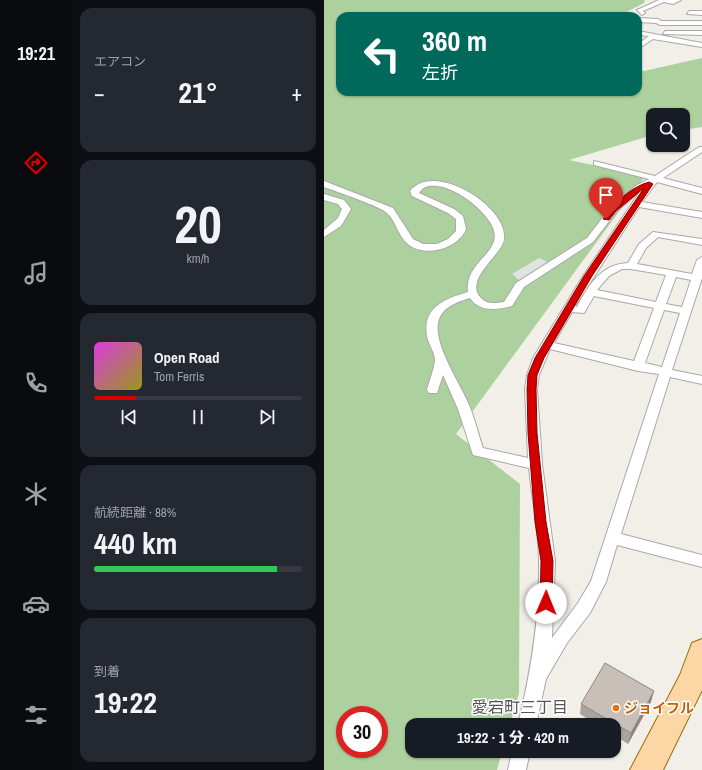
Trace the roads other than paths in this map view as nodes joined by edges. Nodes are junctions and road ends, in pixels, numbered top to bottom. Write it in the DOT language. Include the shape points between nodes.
graph roads {
  1 [pos="664,0"];
  2 [pos="678,0"];
  3 [pos="641,12"];
  4 [pos="689,13"];
  5 [pos="702,13"];
  6 [pos="642,20"];
  7 [pos="702,23"];
  8 [pos="661,33"];
  9 [pos="702,33"];
  10 [pos="642,34"];
  11 [pos="642,44"];
  12 [pos="702,45"];
  13 [pos="702,149"];
  14 [pos="597,163"];
  15 [pos="652,181"];
  16 [pos="324,184"];
  17 [pos="702,191"];
  18 [pos="324,197"];
  19 [pos="636,204"];
  20 [pos="702,215"];
  21 [pos="324,234"];
  22 [pos="702,242"];
  23 [pos="702,260"];
  24 [pos="630,266"];
  25 [pos="672,273"];
  26 [pos="696,278"];
  27 [pos="591,292"];
  28 [pos="473,294"];
  29 [pos="660,306"];
  30 [pos="570,308"];
  31 [pos="686,311"];
  32 [pos="547,345"];
  33 [pos="442,358"];
  34 [pos="638,367"];
  35 [pos="667,372"];
  36 [pos="702,380"];
  37 [pos="433,390"];
  38 [pos="535,464"];
  39 [pos="613,538"];
  40 [pos="702,561"];
  41 [pos="702,652"];
  42 [pos="537,682"];
  43 [pos="529,718"];
  44 [pos="520,758"];
  45 [pos="517,770"];
  46 [pos="646,770"];
  1 -- 2 [label="street"];
  1 -- 3 [label="street" via="640,10"];
  4 -- 5 [label="street"];
  6 -- 7 [label="street"];
  8 -- 9 [label="street"];
  10 -- 12 [label="street"];
  11 -- 12 [label="street" via="652,37"];
  13 -- 15 [label="street"];
  14 -- 15 [label="street"];
  15 -- 17 [label="street"];
  15 -- 19 [label="street"];
  15 -- 28 [label="street" via="640,187 614,209 590,240 520,285 508,304 487,306"];
  16 -- 28 [label="street" via="390,210 410,241 421,247 435,247 446,243 456,237 462,228 457,215 415,194 416,188 425,184 445,184 455,187 476,201 487,211 500,237 474,276"];
  18 -- 21 [label="street" via="341,202 346,209 346,215"];
  19 -- 20 [label="street"];
  19 -- 30 [label="street"];
  22 -- 24 [label="street" via="656,234 642,246"];
  23 -- 26 [label="street"];
  24 -- 25 [label="street"];
  24 -- 27 [label="street" via="619,267 602,275"];
  25 -- 26 [label="street"];
  25 -- 29 [label="street"];
  26 -- 31 [label="street"];
  27 -- 29 [label="street"];
  27 -- 30 [label="street" via="580,311"];
  28 -- 33 [label="street" via="451,299 435,316 432,336"];
  29 -- 31 [label="street"];
  29 -- 34 [label="street"];
  30 -- 32 [label="street"];
  31 -- 35 [label="street"];
  32 -- 34 [label="street"];
  32 -- 38 [label="street" via="533,375 531,389"];
  33 -- 37 [label="street"];
  33 -- 38 [label="street" via="463,404 478,452"];
  34 -- 35 [label="street"];
  35 -- 36 [label="street"];
  35 -- 39 [label="street"];
  38 -- 42 [label="street" via="547,561 545,631"];
  39 -- 40 [label="street"];
  39 -- 42 [label="street" via="598,582 584,608 561,638"];
  41 -- 46 [label="main road" via="692,680"];
  42 -- 43 [label="street"];
  44 -- 45 [label="street"];
}
